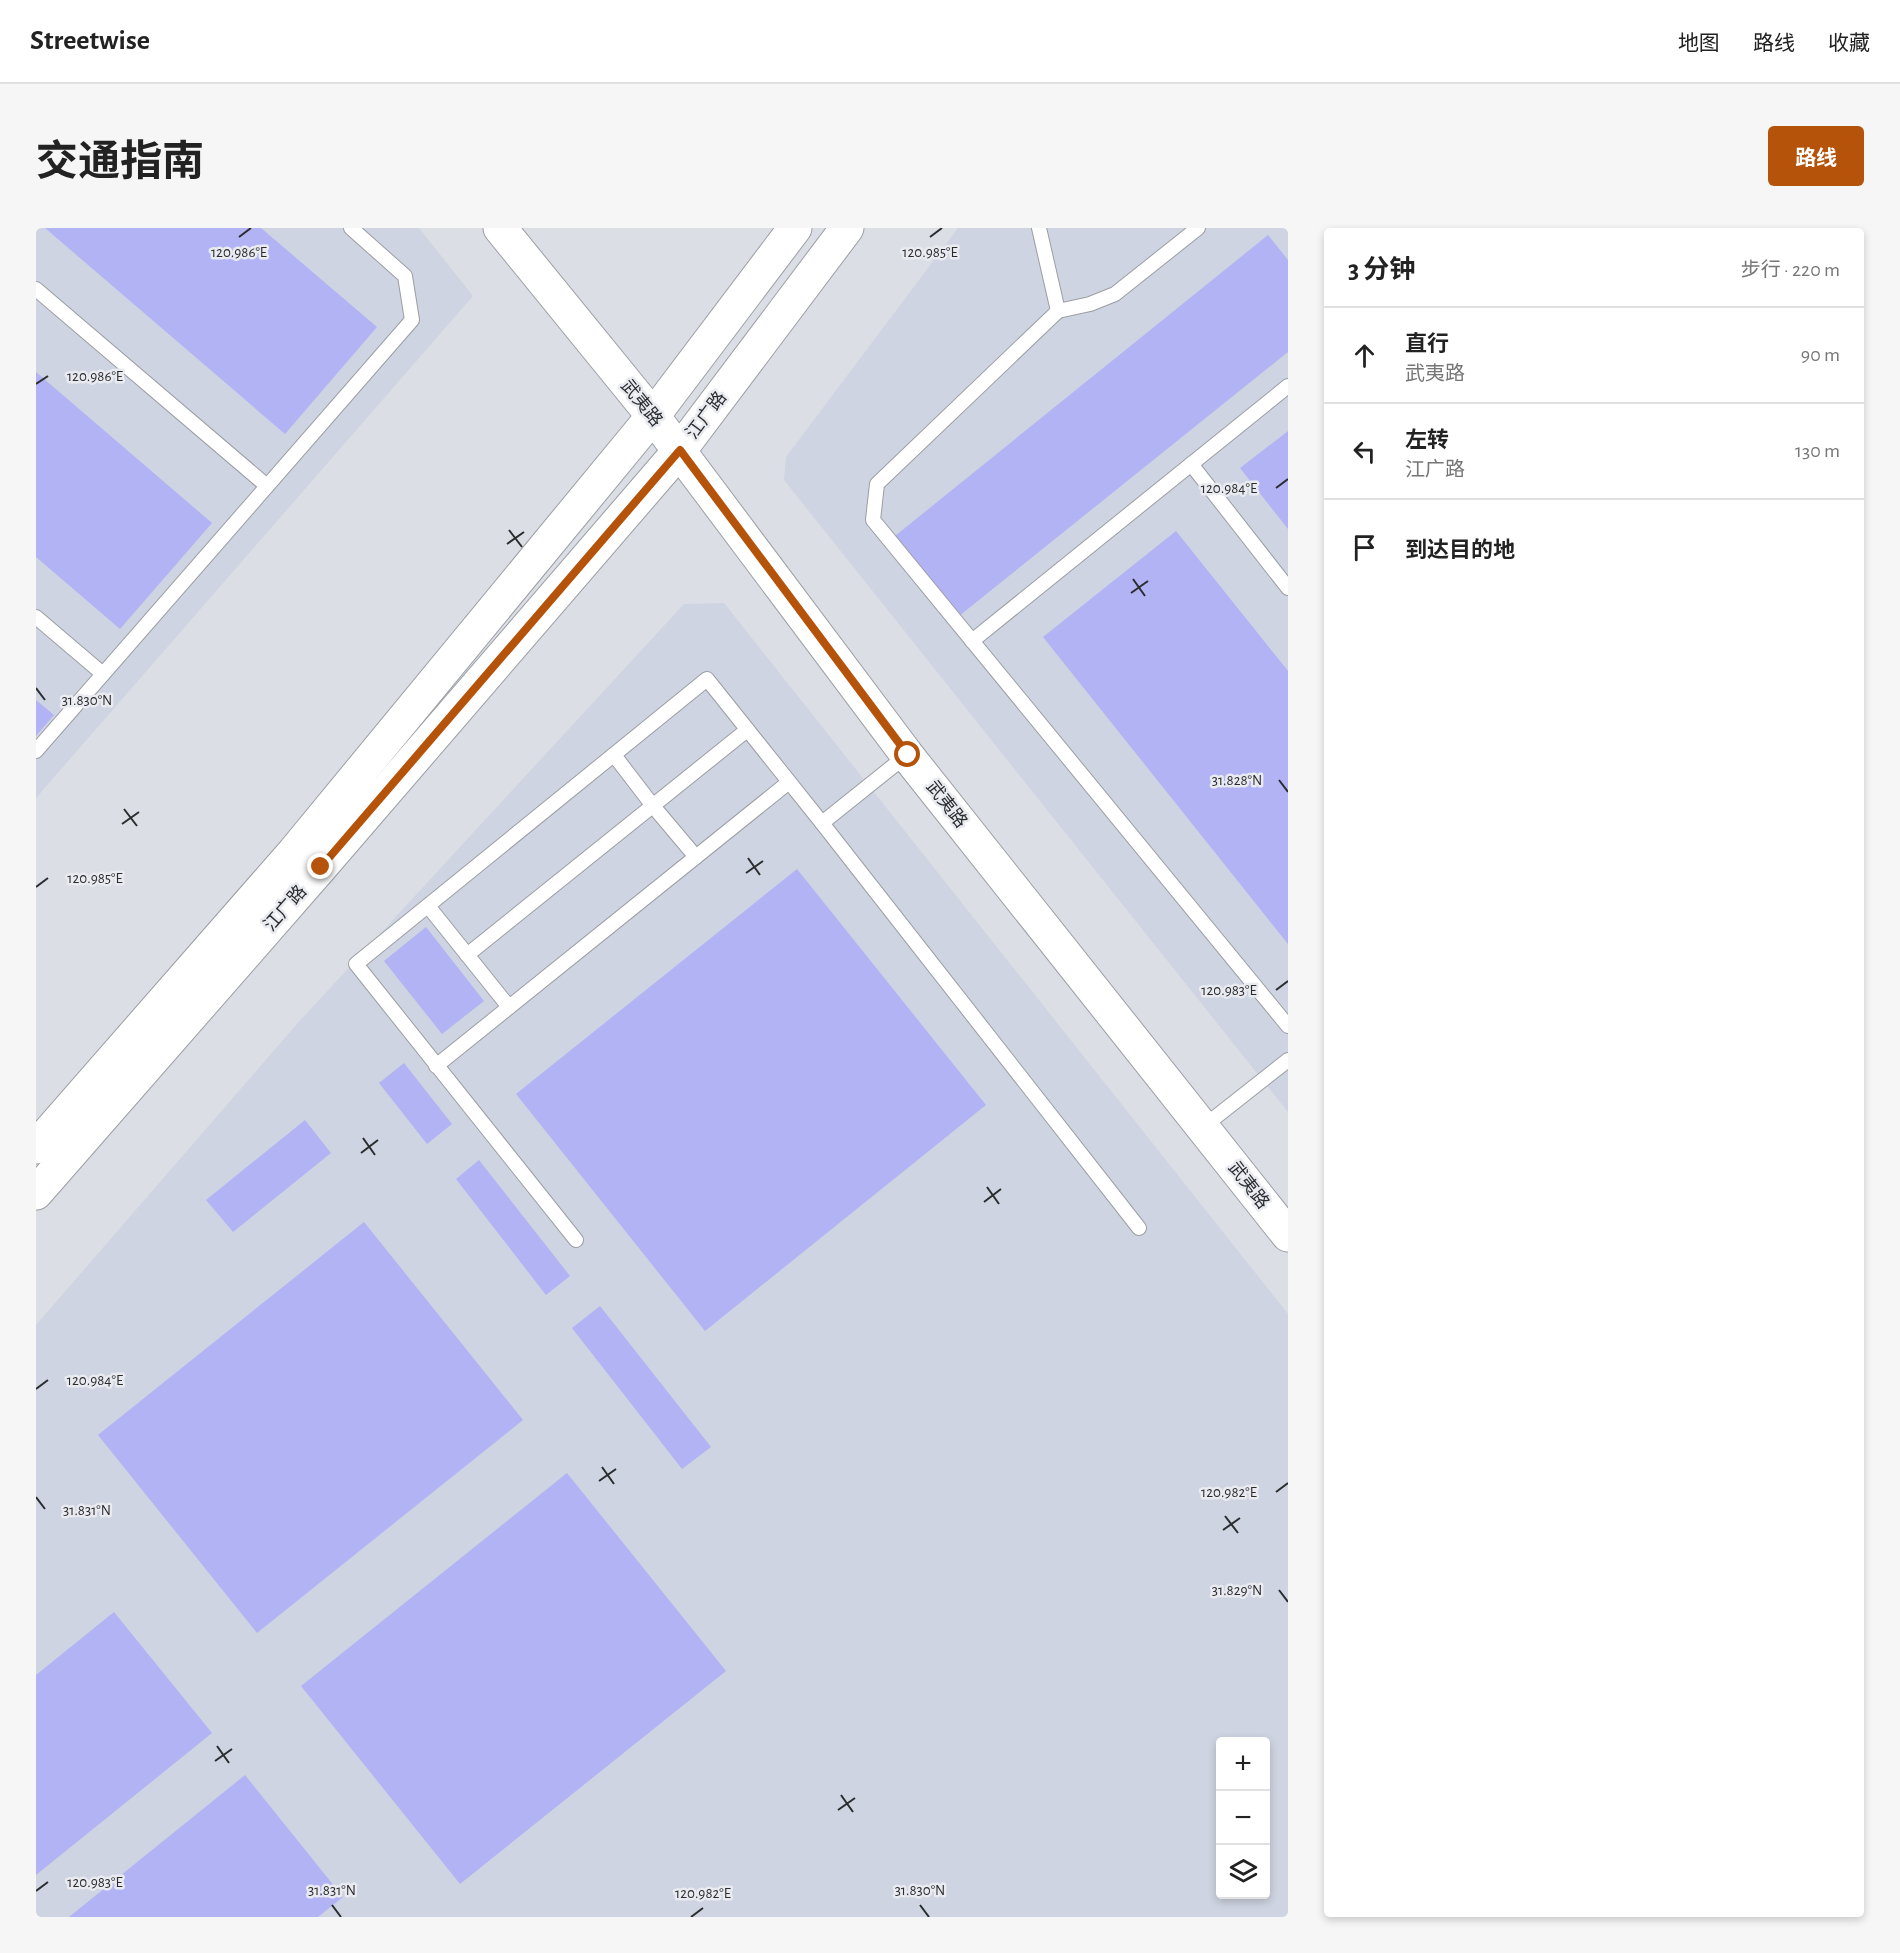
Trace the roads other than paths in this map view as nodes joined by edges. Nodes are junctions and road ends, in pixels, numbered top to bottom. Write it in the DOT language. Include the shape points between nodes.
graph roads {
  1 [pos="351,228"];
  2 [pos="500,228"];
  3 [pos="795,228"];
  4 [pos="848,228"];
  5 [pos="1039,228"];
  6 [pos="1198,228"];
  7 [pos="36,289"];
  8 [pos="1058,311"];
  9 [pos="1288,386"];
  10 [pos="653,416"];
  11 [pos="680,450"];
  12 [pos="1191,464"];
  13 [pos="267,486"];
  14 [pos="1288,588"];
  15 [pos="36,616"];
  16 [pos="972,641"];
  17 [pos="103,674"];
  18 [pos="747,730"];
  19 [pos="36,751"];
  20 [pos="614,755"];
  21 [pos="908,755"];
  22 [pos="789,782"];
  23 [pos="652,806"];
  24 [pos="822,823"];
  25 [pos="696,857"];
  26 [pos="428,906"];
  27 [pos="467,955"];
  28 [pos="509,1008"];
  29 [pos="1288,1026"];
  30 [pos="1288,1060"];
  31 [pos="436,1066"];
  32 [pos="1203,1127"];
  33 [pos="36,1147"];
  34 [pos="36,1193"];
  35 [pos="1139,1228"];
  36 [pos="1288,1235"];
  37 [pos="576,1240"];
  1 -- 13 [label="lane" via="405,276 412,320"];
  2 -- 10 [label="main road, 武夷路"];
  3 -- 10 [label="main road, 江广路"];
  4 -- 11 [label="main road, 江广路"];
  5 -- 8 [label="lane"];
  6 -- 8 [label="lane" via="1115,294"];
  7 -- 13 [label="lane"];
  8 -- 16 [label="lane" via="877,484 873,520"];
  9 -- 12 [label="lane"];
  10 -- 11 [label="main road, 武夷路"];
  10 -- 33 [label="main road, 江广路" via="294,852"];
  11 -- 21 [label="main road, 武夷路"];
  11 -- 34 [label="main road, 江广路"];
  12 -- 14 [label="lane"];
  12 -- 16 [label="lane"];
  13 -- 17 [label="lane"];
  15 -- 17 [label="lane"];
  16 -- 29 [label="lane"];
  17 -- 19 [label="lane"];
  18 -- 20 [label="lane" via="707,680"];
  18 -- 22 [label="lane"];
  18 -- 23 [label="lane"];
  20 -- 23 [label="lane"];
  20 -- 26 [label="lane"];
  21 -- 24 [label="lane"];
  21 -- 32 [label="main road, 武夷路"];
  22 -- 24 [label="lane"];
  22 -- 25 [label="lane"];
  23 -- 25 [label="lane"];
  23 -- 27 [label="lane"];
  24 -- 35 [label="lane"];
  25 -- 28 [label="lane"];
  26 -- 27 [label="lane"];
  26 -- 31 [label="lane" via="356,964"];
  27 -- 28 [label="lane"];
  28 -- 31 [label="lane"];
  30 -- 32 [label="lane"];
  31 -- 37 [label="lane"];
  32 -- 36 [label="main road, 武夷路"];
}
